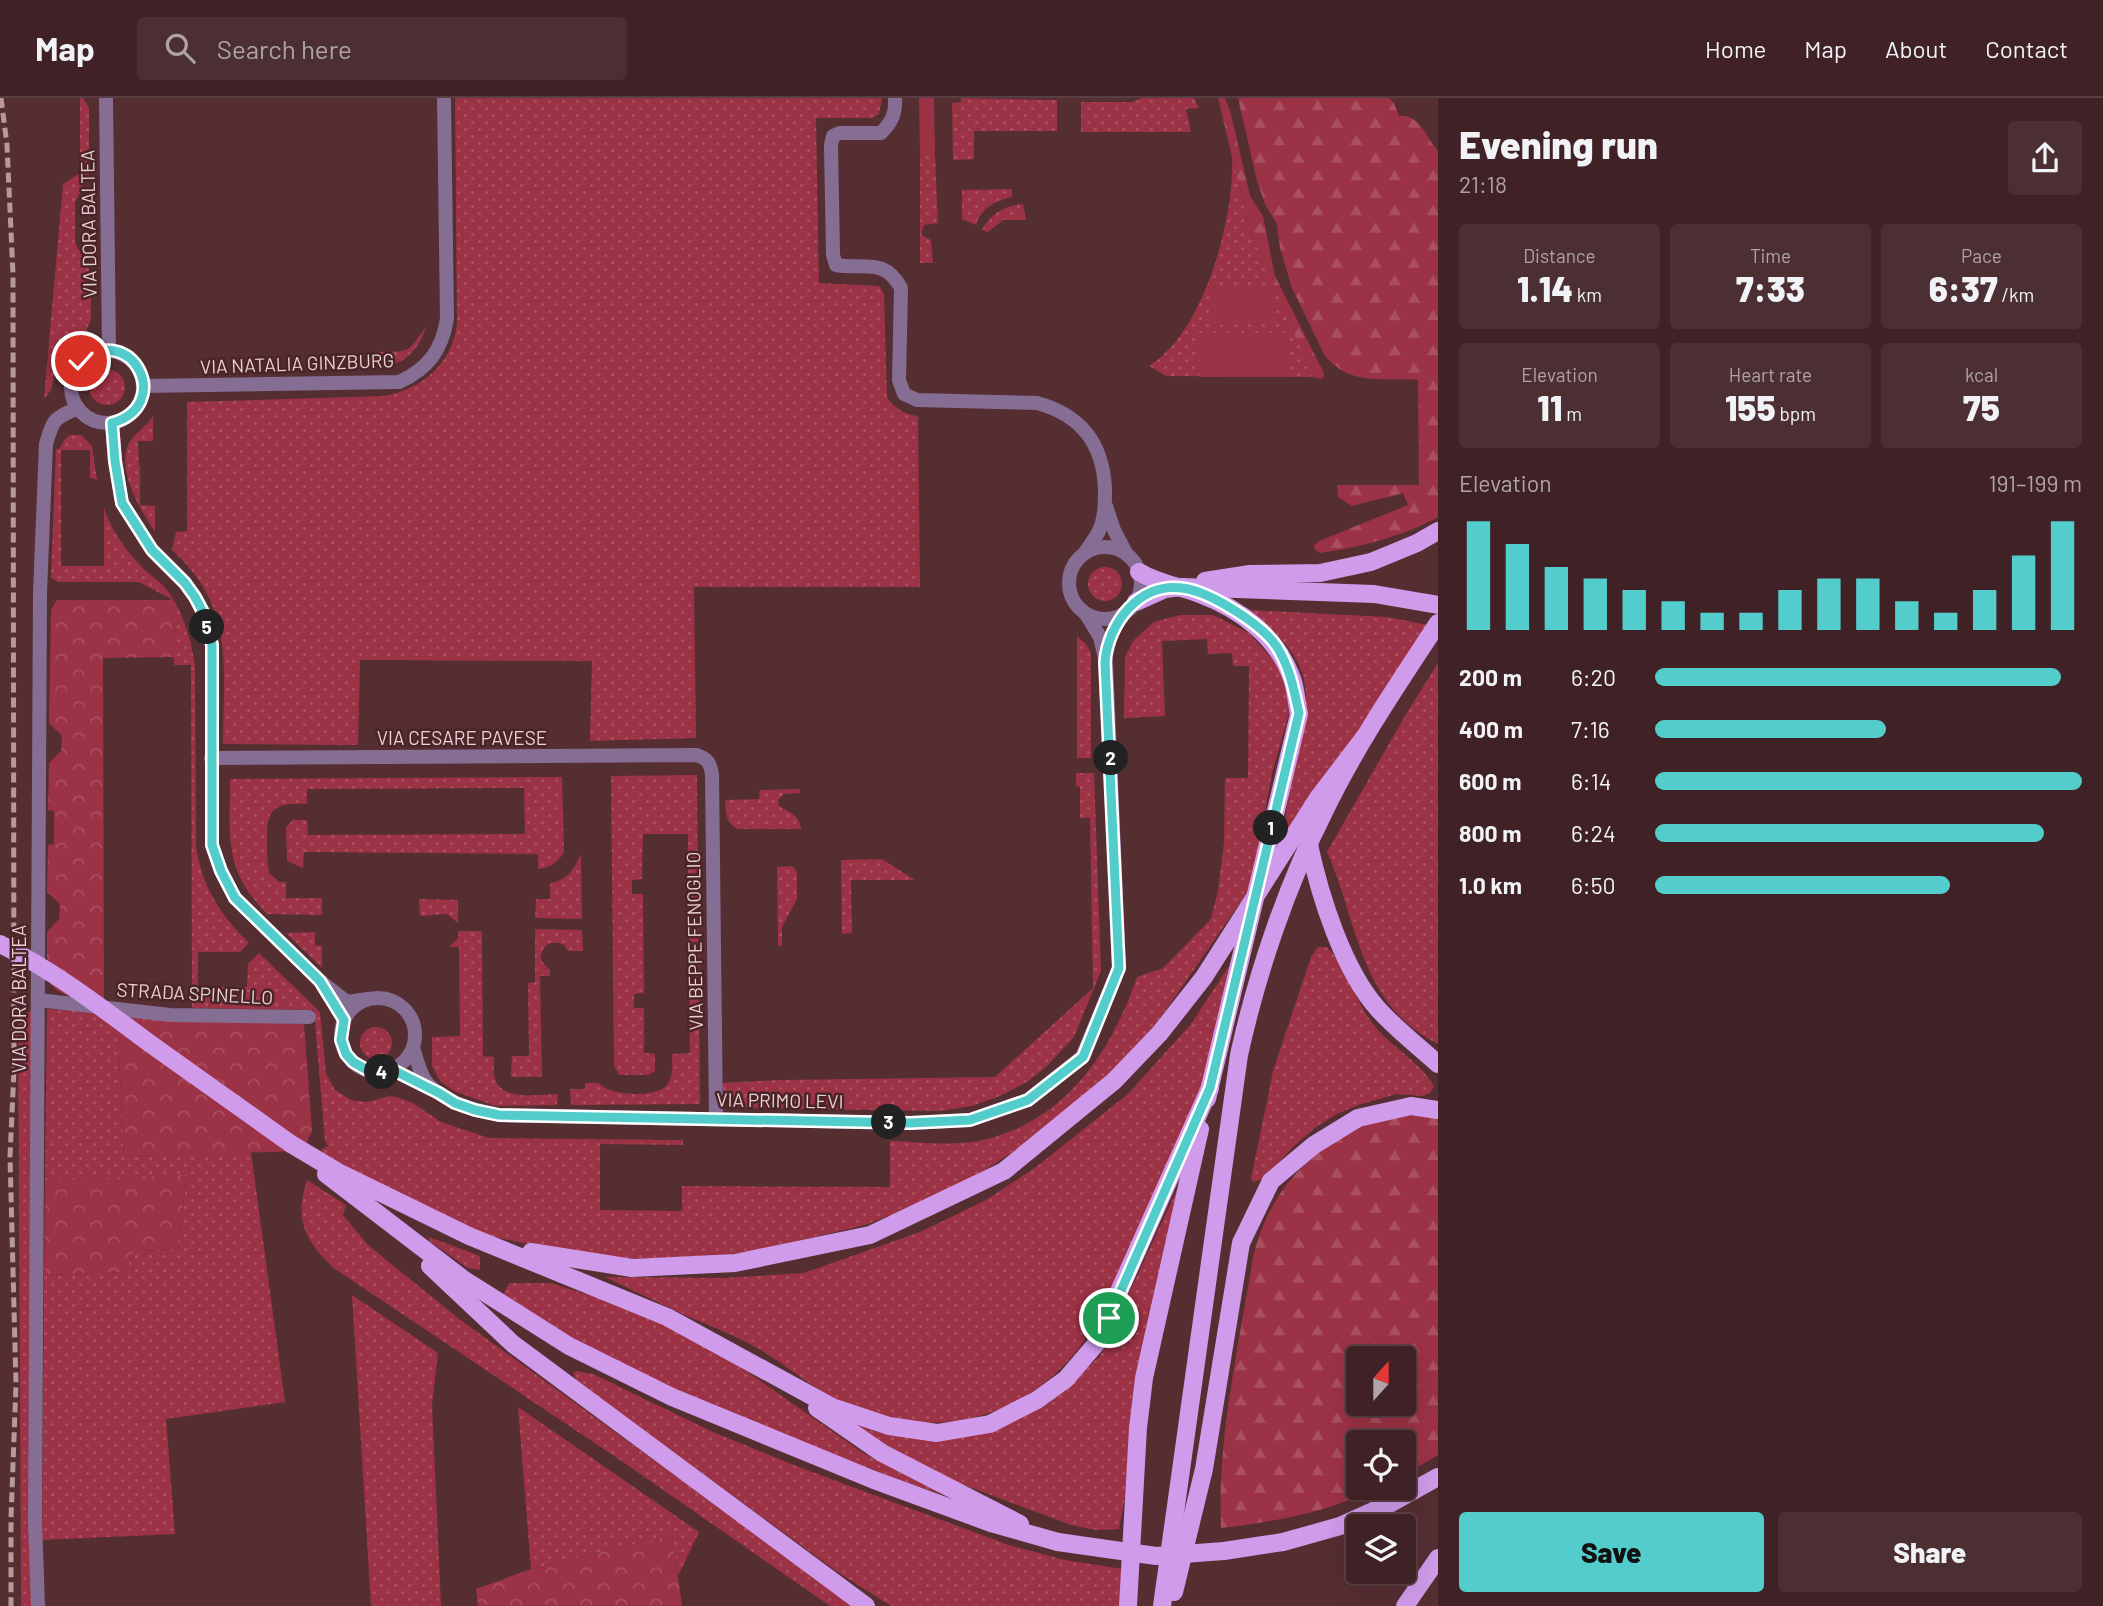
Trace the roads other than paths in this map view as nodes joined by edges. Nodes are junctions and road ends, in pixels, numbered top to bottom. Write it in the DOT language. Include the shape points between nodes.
graph roads {
  1 [pos="106,98"];
  2 [pos="444,98"];
  3 [pos="895,98"];
  4 [pos="109,350"];
  5 [pos="144,386"];
  6 [pos="78,408"];
  7 [pos="112,423"];
  8 [pos="1105,505"];
  9 [pos="1438,531"];
  10 [pos="1084,554"];
  11 [pos="1127,555"];
  12 [pos="1139,572"];
  13 [pos="1182,587"];
  14 [pos="1136,602"];
  15 [pos="1438,605"];
  16 [pos="1086,614"];
  17 [pos="1122,615"];
  18 [pos="1438,623"];
  19 [pos="1105,662"];
  20 [pos="1366,735"];
  21 [pos="211,758"];
  22 [pos="710,764"];
  23 [pos="1310,845"];
  24 [pos="0,944"];
  25 [pos="320,981"];
  26 [pos="368,999"];
  27 [pos="37,1000"];
  28 [pos="309,1017"];
  29 [pos="344,1020"];
  30 [pos="1398,1028"];
  31 [pos="413,1048"];
  32 [pos="1438,1050"];
  33 [pos="1438,1064"];
  34 [pos="391,1069"];
  35 [pos="1210,1088"];
  36 [pos="439,1093"];
  37 [pos="1438,1110"];
  38 [pos="716,1118"];
  39 [pos="335,1176"];
  40 [pos="361,1202"];
  41 [pos="470,1236"];
  42 [pos="756,1366"];
  43 [pos="1438,1477"];
  44 [pos="1058,1542"];
  45 [pos="1438,1558"];
  46 [pos="38,1606"];
  47 [pos="866,1606"];
  48 [pos="1128,1606"];
  49 [pos="1162,1606"];
  50 [pos="1171,1606"];
  51 [pos="1405,1606"];
  1 -- 4 [label="street, VIA DORA BALTEA"];
  2 -- 5 [label="street, VIA NATALIA GINZBURG" via="447,319 439,349 429,362 399,382"];
  3 -- 8 [label="street" via="890,125 881,133 833,136 836,265 879,267 894,275 901,288 899,380 904,394 917,400 1037,402 1055,408 1083,428 1100,454"];
  4 -- 5 [label="street" via="125,354 136,364"];
  4 -- 6 [label="street" via="87,356 75,371 71,390"];
  5 -- 7 [label="street" via="137,409"];
  6 -- 7 [label="street" via="90,419"];
  6 -- 27 [label="street, VIA DORA BALTEA" via="57,417 46,444 40,593"];
  7 -- 21 [label="street" via="122,503 152,550 185,583 204,614 212,645"];
  8 -- 10 [label="street" via="1100,530"];
  8 -- 11 [label="street"];
  9 -- 13 [label="main road" via="1371,562 1320,573 1227,577"];
  10 -- 11 [label="street" via="1111,548"];
  10 -- 16 [label="street" via="1070,572 1069,584 1071,596"];
  11 -- 12 [label="street"];
  12 -- 13 [label="main road"];
  12 -- 14 [label="street"];
  13 -- 14 [label="main road" via="1158,591"];
  13 -- 15 [label="main road" via="1374,594"];
  13 -- 35 [label="main road" via="1239,614 1276,646 1292,677 1299,713"];
  14 -- 17 [label="street"];
  16 -- 17 [label="street" via="1104,620"];
  16 -- 19 [label="street, VIA PRIMO LEVI" via="1100,636"];
  17 -- 19 [label="street, VIA PRIMO LEVI" via="1111,632"];
  18 -- 20 [label="main road"];
  19 -- 38 [label="street, VIA PRIMO LEVI" via="1119,968 1083,1057 1028,1100 970,1120"];
  20 -- 23 [label="main road, bridge"];
  20 -- 41 [label="main road, bridge" via="1318,798 1204,977 1160,1033 1114,1081 1004,1171 870,1235 735,1262 632,1268 541,1255"];
  21 -- 22 [label="street, VIA CESARE PAVESE" via="697,755"];
  21 -- 25 [label="street" via="212,845 221,871 235,898"];
  22 -- 38 [label="street, VIA BEPPE FENOGLIO"];
  23 -- 30 [label="main road" via="1322,900 1359,984"];
  23 -- 49 [label="main road" via="1253,996 1239,1055"];
  24 -- 39 [label="main road, bridge" via="94,1000"];
  25 -- 26 [label="street" via="347,1002"];
  25 -- 29 [label="street"];
  26 -- 29 [label="street" via="354,1006"];
  26 -- 31 [label="street" via="387,999 407,1011 415,1031"];
  27 -- 28 [label="street, STRADA SPINELLO" via="170,1015"];
  27 -- 46 [label="street, VIA DORA BALTEA"];
  29 -- 34 [label="street" via="341,1040 350,1059 367,1070"];
  30 -- 32 [label="main road"];
  30 -- 33 [label="main road"];
  31 -- 34 [label="street" via="404,1062"];
  31 -- 36 [label="street, VIA PRIMO LEVI" via="426,1083"];
  34 -- 36 [label="street, VIA PRIMO LEVI"];
  35 -- 42 [label="main road" via="1095,1345 1066,1379 1037,1400 990,1423 937,1433 889,1426 832,1407"];
  35 -- 48 [label="main road" via="1144,1378"];
  36 -- 38 [label="street, VIA PRIMO LEVI" via="455,1103 499,1115"];
  37 -- 50 [label="main road" via="1410,1106 1358,1118 1314,1145 1271,1181 1241,1243 1204,1469"];
  39 -- 40 [label="main road"];
  39 -- 41 [label="main road"];
  40 -- 44 [label="main road" via="463,1279 569,1346 672,1397 874,1480"];
  40 -- 47 [label="main road" via="513,1344"];
  41 -- 42 [label="main road" via="667,1317"];
  42 -- 44 [label="main road" via="882,1453"];
  43 -- 44 [label="main road, bridge" via="1339,1526 1283,1542 1156,1556"];
  45 -- 51 [label="main road"];
}
